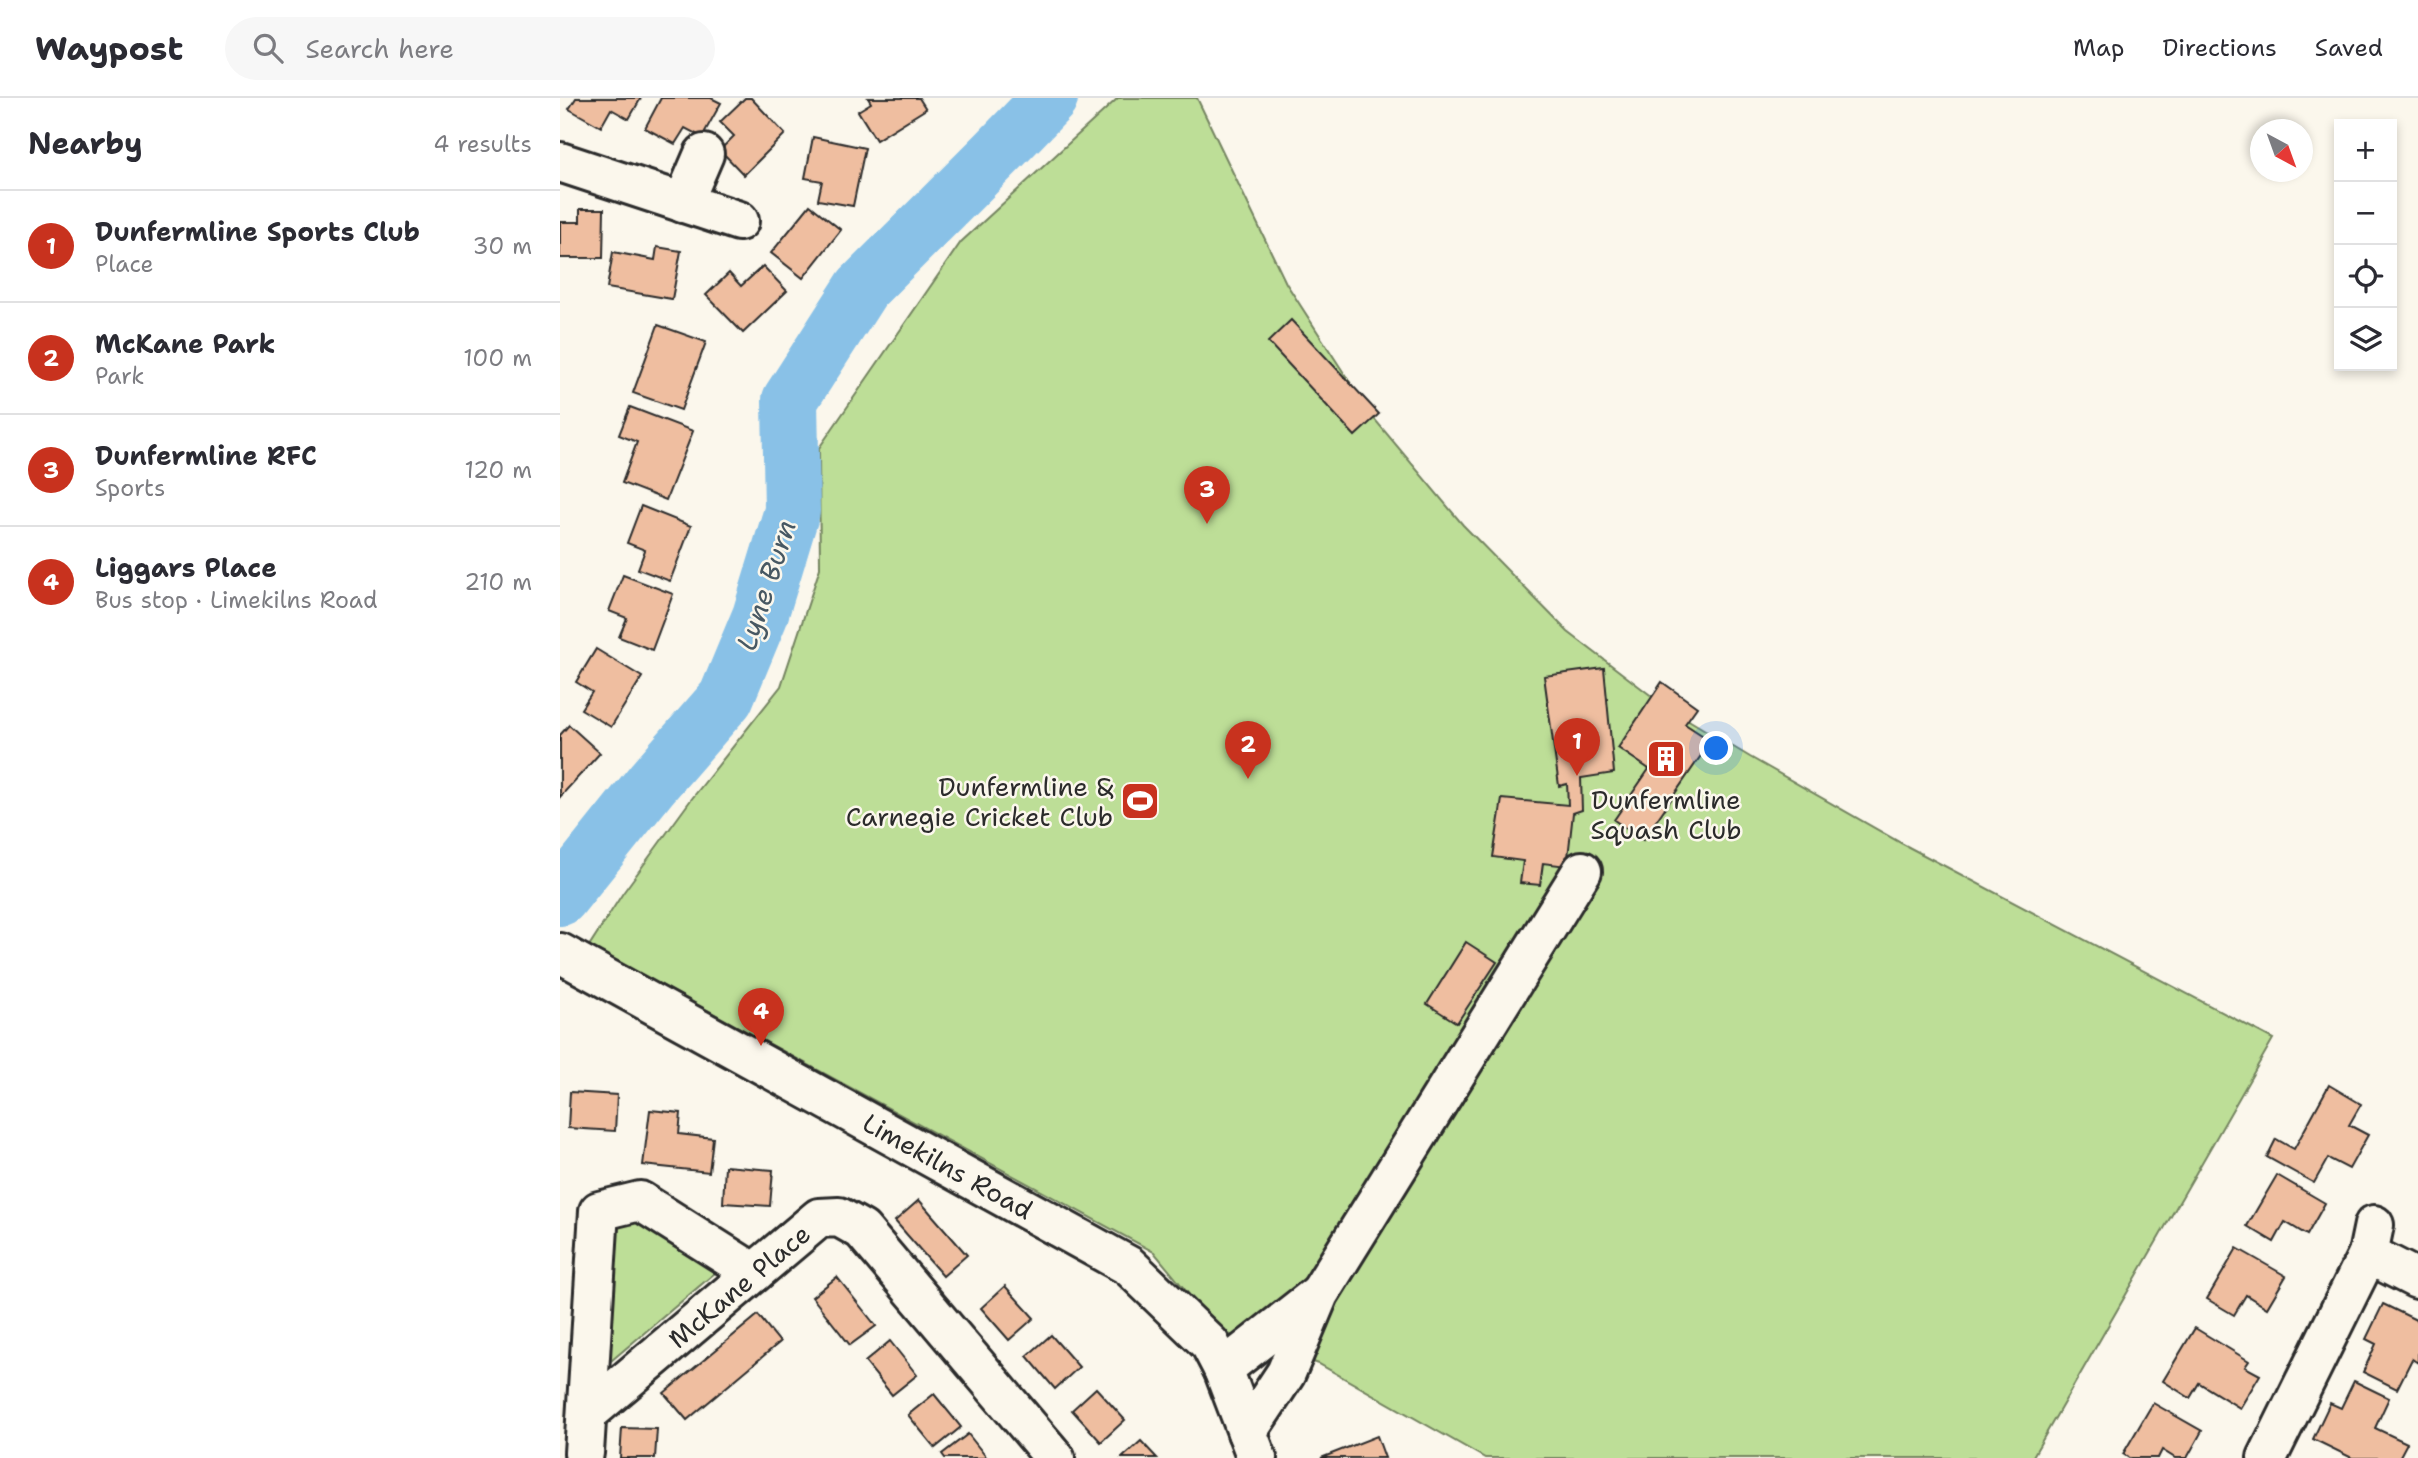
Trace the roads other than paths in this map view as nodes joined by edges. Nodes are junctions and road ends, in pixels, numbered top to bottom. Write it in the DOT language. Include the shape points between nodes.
graph roads {
  1 [pos="704,154"];
  2 [pos="560,162"];
  3 [pos="683,203"];
  4 [pos="739,221"];
  5 [pos="1582,871"];
  6 [pos="560,953"];
  7 [pos="754,1273"];
  8 [pos="2417,1279"];
  9 [pos="1319,1294"];
  10 [pos="1223,1368"];
  11 [pos="588,1413"];
  12 [pos="1252,1445"];
  13 [pos="584,1453"];
  14 [pos="1055,1458"];
  15 [pos="2267,1458"];
  1 -- 3 [label="street"];
  2 -- 3 [label="street"];
  3 -- 4 [label="street"];
  5 -- 9 [label="street"];
  6 -- 10 [label="street, Limekilns Road" via="1129,1266 1210,1344"];
  7 -- 11 [label="street, McKane Place"];
  7 -- 11 [label="street" via="640,1201 599,1211"];
  7 -- 14 [label="street, McKane Place" via="819,1219 839,1217 862,1230"];
  8 -- 15 [label="street" via="2371,1239"];
  9 -- 10 [label="street"];
  9 -- 12 [label="street"];
  10 -- 12 [label="street, Limekilns Road"];
  11 -- 13 [label="street"];
}
